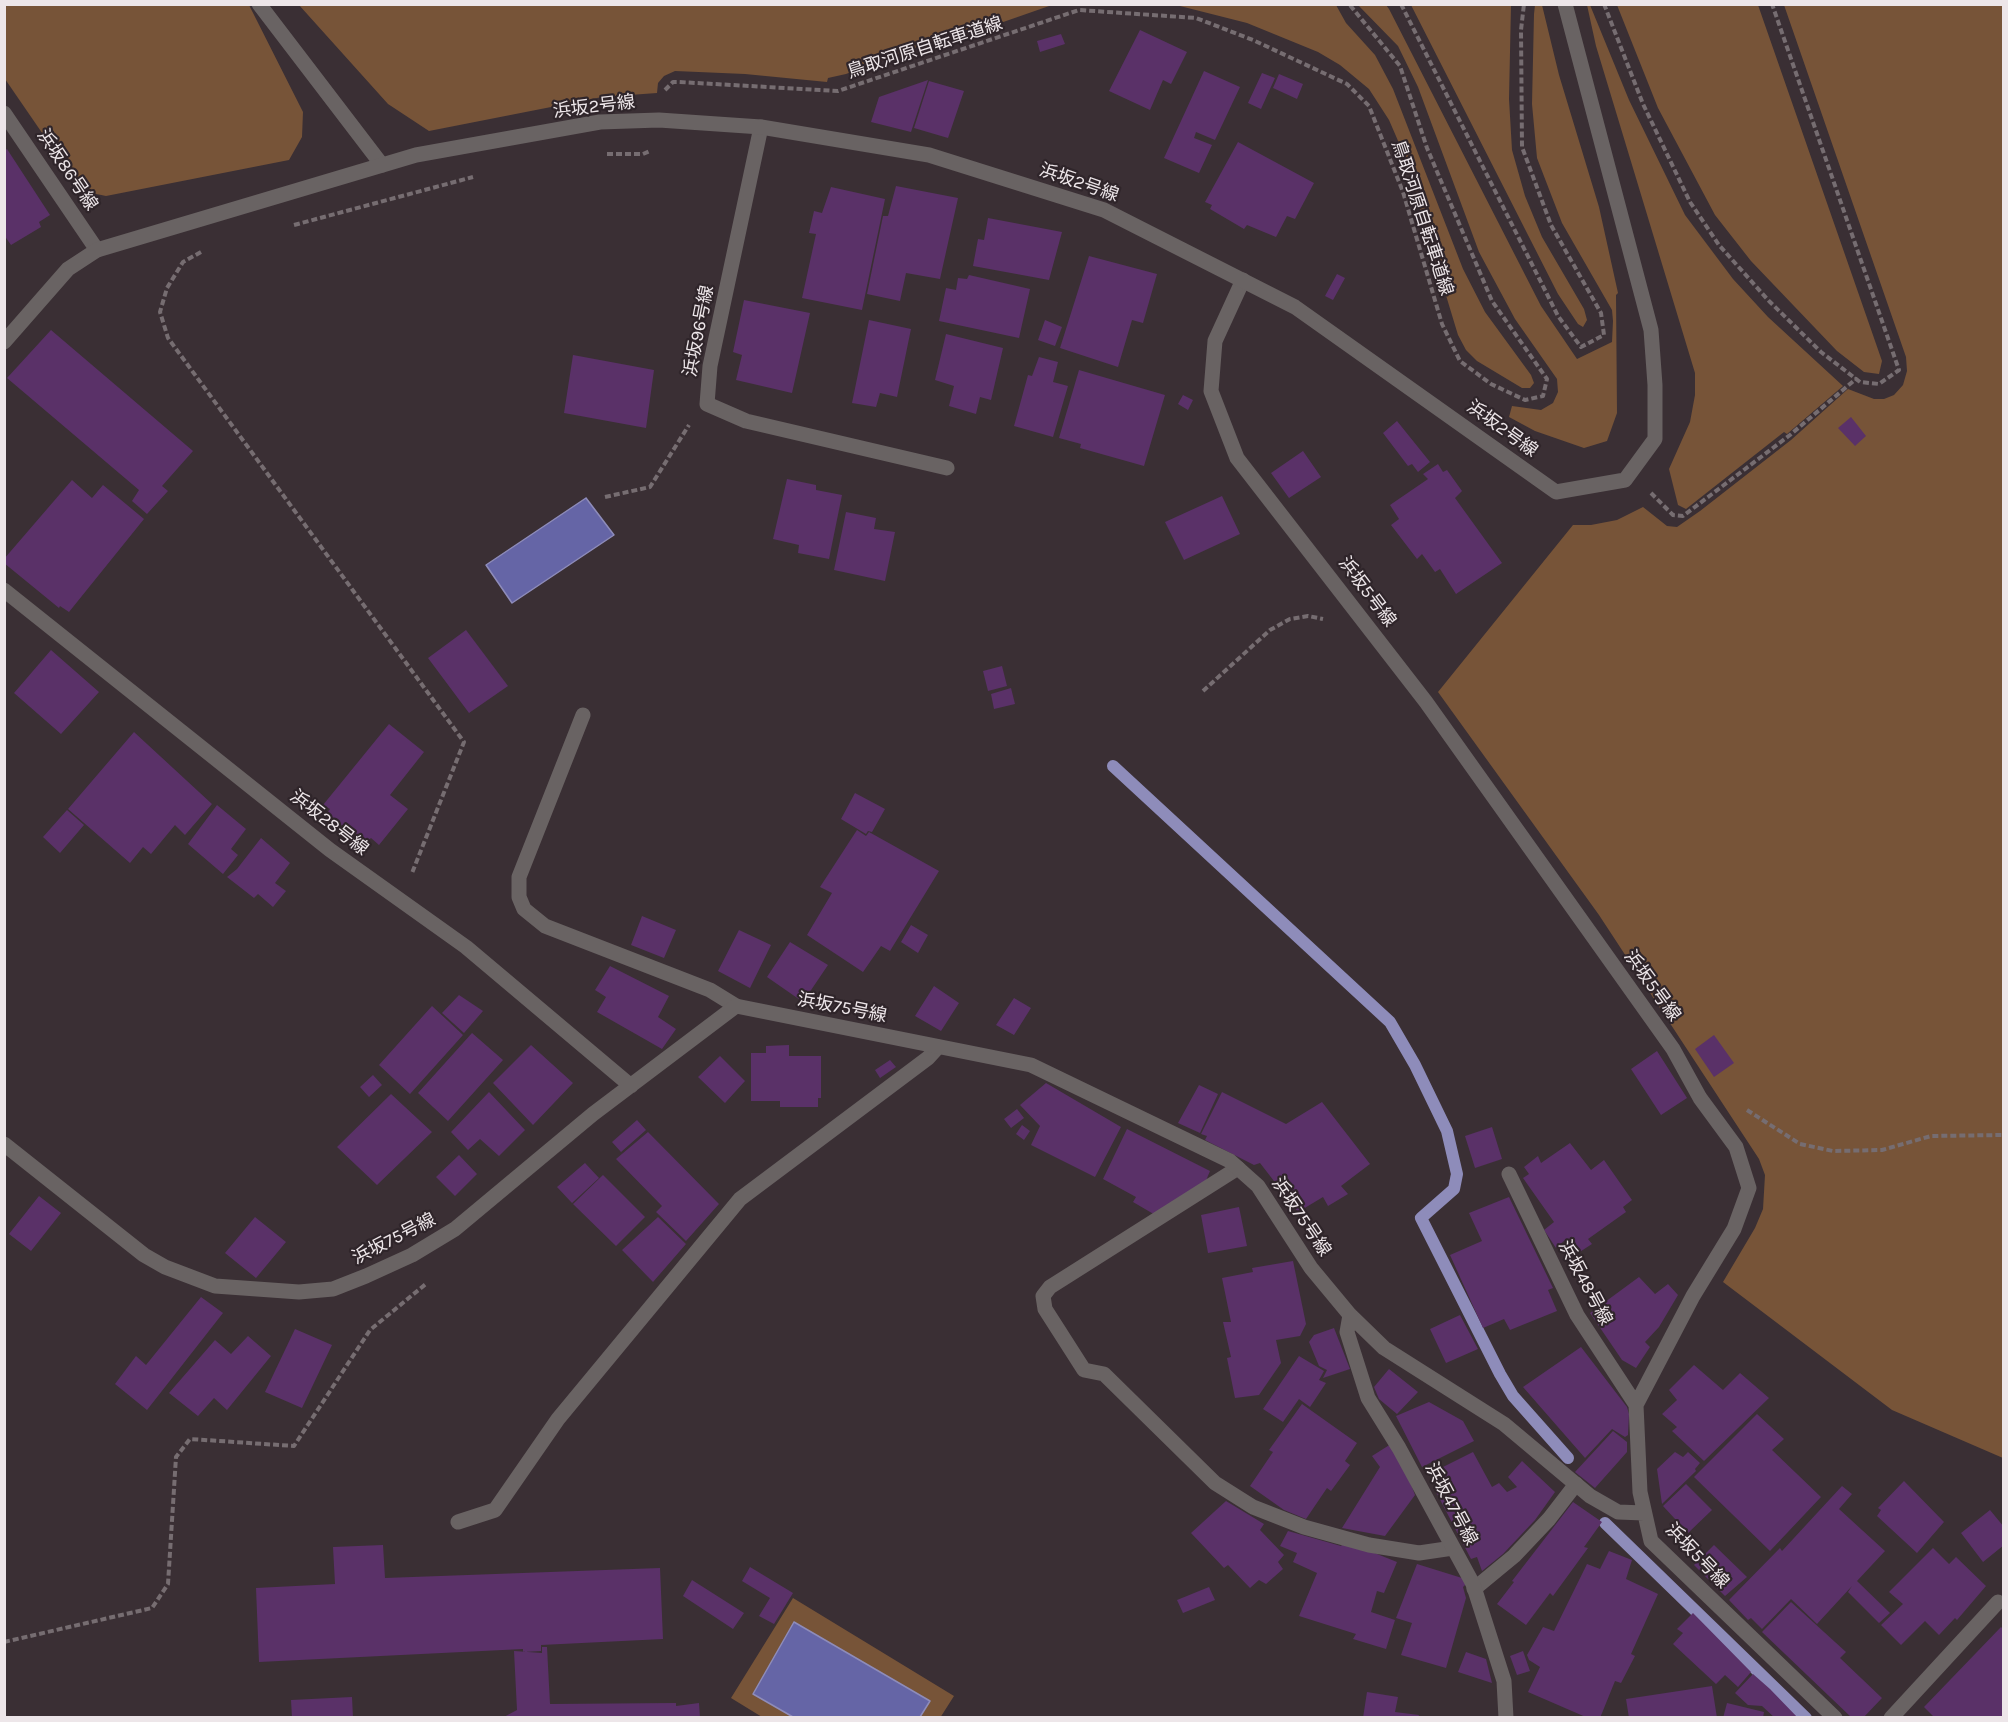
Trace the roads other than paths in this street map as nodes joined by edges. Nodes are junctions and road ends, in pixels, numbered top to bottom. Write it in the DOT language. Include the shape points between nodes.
graph roads {
  1 [pos="259,4"];
  2 [pos="1565,4"];
  3 [pos="4,113"];
  4 [pos="761,127"];
  5 [pos="382,165"];
  6 [pos="97,249"];
  7 [pos="1243,280"];
  8 [pos="4,342"];
  9 [pos="947,468"];
  10 [pos="4,590"];
  11 [pos="583,715"];
  12 [pos="736,1006"];
  13 [pos="938,1047"];
  14 [pos="631,1086"];
  15 [pos="4,1144"];
  16 [pos="1238,1168"];
  17 [pos="1509,1174"];
  18 [pos="1350,1316"];
  19 [pos="1636,1405"];
  20 [pos="1576,1484"];
  21 [pos="1644,1513"];
  22 [pos="458,1522"];
  23 [pos="1453,1548"];
  24 [pos="1474,1589"];
  25 [pos="1998,1602"];
  26 [pos="1506,1718"];
  27 [pos="1835,1718"];
  28 [pos="1891,1718"];
  1 -- 5 [label="street"];
  2 -- 7 [label="street, 浜坂2号線" via="1651,330 1654,439 1625,480 1556,492 1295,307"];
  3 -- 6 [label="street, 浜坂86号線"];
  4 -- 5 [label="street, 浜坂2号線" via="659,120 600,122 416,155"];
  4 -- 7 [label="street, 浜坂2号線" via="929,156 1104,210"];
  4 -- 9 [label="street, 浜坂96号線" via="710,366 707,404 746,421"];
  5 -- 6 [label="street, 浜坂2号線"];
  6 -- 8 [label="street, 浜坂2号線" via="68,269"];
  7 -- 19 [label="street, 浜坂5号線" via="1215,341 1211,391 1238,458 1365,622 1666,1039 1736,1147 1749,1188 1734,1229 1693,1296"];
  10 -- 14 [label="street, 浜坂28号線" via="330,850 466,947"];
  11 -- 12 [label="street" via="519,877 519,897 524,909 545,926 710,990"];
  12 -- 13 [label="street, 浜坂75号線"];
  12 -- 14 [label="street, 浜坂75号線"];
  13 -- 16 [label="street, 浜坂75号線" via="1031,1065"];
  13 -- 22 [label="street" via="740,1199 558,1419 495,1510"];
  14 -- 15 [label="street, 浜坂75号線" via="455,1229 366,1276 333,1288 310,1291 269,1292 215,1286 165,1267 144,1255"];
  16 -- 18 [label="street, 浜坂75号線" via="1258,1186 1311,1269"];
  16 -- 23 [label="street" via="1050,1287 1043,1296 1045,1309 1084,1370 1104,1374 1215,1484 1253,1507 1304,1527 1369,1545 1419,1553"];
  17 -- 19 [label="street, 浜坂48号線" via="1576,1316"];
  18 -- 20 [label="street, 浜坂75号線" via="1384,1348 1504,1424"];
  18 -- 23 [label="street, 浜坂47号線" via="1347,1332 1368,1398"];
  19 -- 21 [label="street, 浜坂5号線"];
  20 -- 21 [label="street, 浜坂75号線" via="1618,1512"];
  20 -- 24 [label="street" via="1549,1520"];
  21 -- 27 [label="street, 浜坂5号線" via="1651,1541"];
  23 -- 24 [label="street, 浜坂47号線"];
  24 -- 26 [label="street, 浜坂47号線" via="1504,1681"];
  25 -- 28 [label="street"];
}
